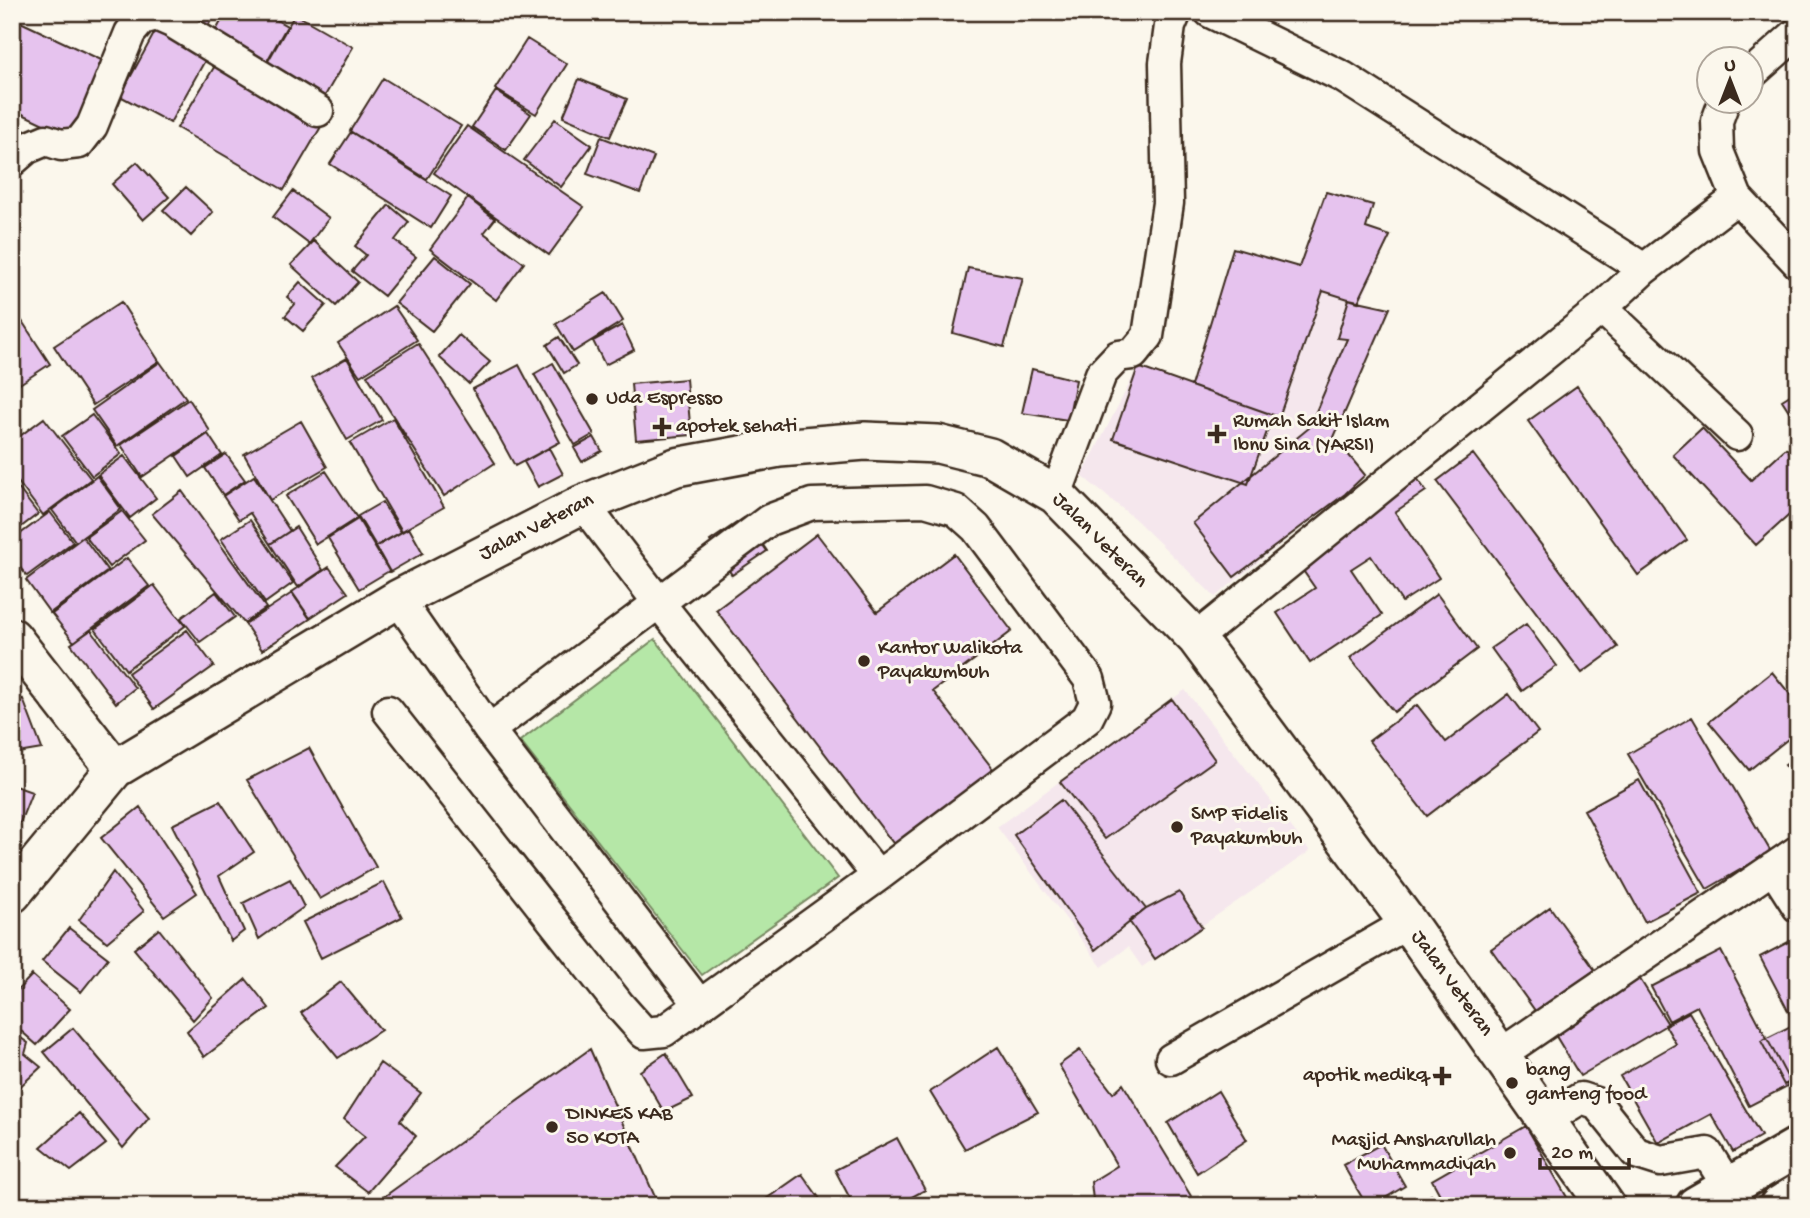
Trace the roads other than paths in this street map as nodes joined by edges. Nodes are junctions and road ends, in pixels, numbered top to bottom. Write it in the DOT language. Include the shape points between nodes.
graph roads {
  1 [pos="1176,12"];
  2 [pos="1210,12"];
  3 [pos="1798,32"];
  4 [pos="1764,63"];
  5 [pos="318,111"];
  6 [pos="1719,116"];
  7 [pos="12,162"];
  8 [pos="1737,198"];
  9 [pos="1798,263"];
  10 [pos="1644,269"];
  11 [pos="1602,308"];
  12 [pos="1737,435"];
  13 [pos="1056,495"];
  14 [pos="583,504"];
  15 [pos="398,599"];
  16 [pos="659,603"];
  17 [pos="12,637"];
  18 [pos="1196,638"];
  19 [pos="388,711"];
  20 [pos="489,730"];
  21 [pos="115,768"];
  22 [pos="1798,851"];
  23 [pos="1773,869"];
  24 [pos="878,876"];
  25 [pos="12,894"];
  26 [pos="1798,907"];
  27 [pos="1408,923"];
  28 [pos="699,1004"];
  29 [pos="1501,1054"];
  30 [pos="1171,1059"];
  31 [pos="1546,1120"];
  32 [pos="1798,1147"];
  33 [pos="1798,1194"];
  34 [pos="1713,1197"];
  35 [pos="1606,1206"];
  36 [pos="1779,1206"];
  1 -- 13 [label="street" via="1165,63 1168,203 1148,336 1133,354 1118,356 1101,374"];
  2 -- 10 [label="street" via="1342,77"];
  3 -- 4 [label="street"];
  5 -- 7 [label="street" via="156,15 142,19 130,33 92,125 79,143 61,145 46,140 27,148"];
  6 -- 8 [label="street" via="1718,151"];
  8 -- 9 [label="street"];
  8 -- 10 [label="street"];
  10 -- 11 [label="street"];
  11 -- 12 [label="street"];
  11 -- 18 [label="street"];
  13 -- 14 [label="main road, Jalan Veteran" via="990,457 938,444 865,441 779,447 676,467"];
  13 -- 18 [label="main road, Jalan Veteran"];
  14 -- 15 [label="main road, Jalan Veteran"];
  14 -- 16 [label="street"];
  15 -- 20 [label="street"];
  15 -- 21 [label="main road, Jalan Veteran"];
  16 -- 20 [label="street"];
  16 -- 24 [label="street"];
  16 -- 24 [label="street" via="769,520 812,504 925,501 956,510 976,528 1089,679 1095,702 1087,719"];
  17 -- 21 [label="main road"];
  18 -- 27 [label="main road, Jalan Veteran"];
  19 -- 28 [label="street" via="644,1033 664,1031"];
  20 -- 28 [label="street"];
  21 -- 25 [label="main road, Jalan Veteran"];
  22 -- 23 [label="street"];
  23 -- 26 [label="street"];
  23 -- 29 [label="street"];
  24 -- 28 [label="street"];
  27 -- 29 [label="main road, Jalan Veteran"];
  27 -- 30 [label="street"];
  29 -- 31 [label="main road, Jalan Veteran"];
  31 -- 34 [label="street" via="1581,1098 1596,1103 1636,1153 1661,1161 1707,1153"];
  31 -- 35 [label="main road, Jalan Veteran"];
  32 -- 34 [label="highway"];
  33 -- 36 [label="highway"];
}
